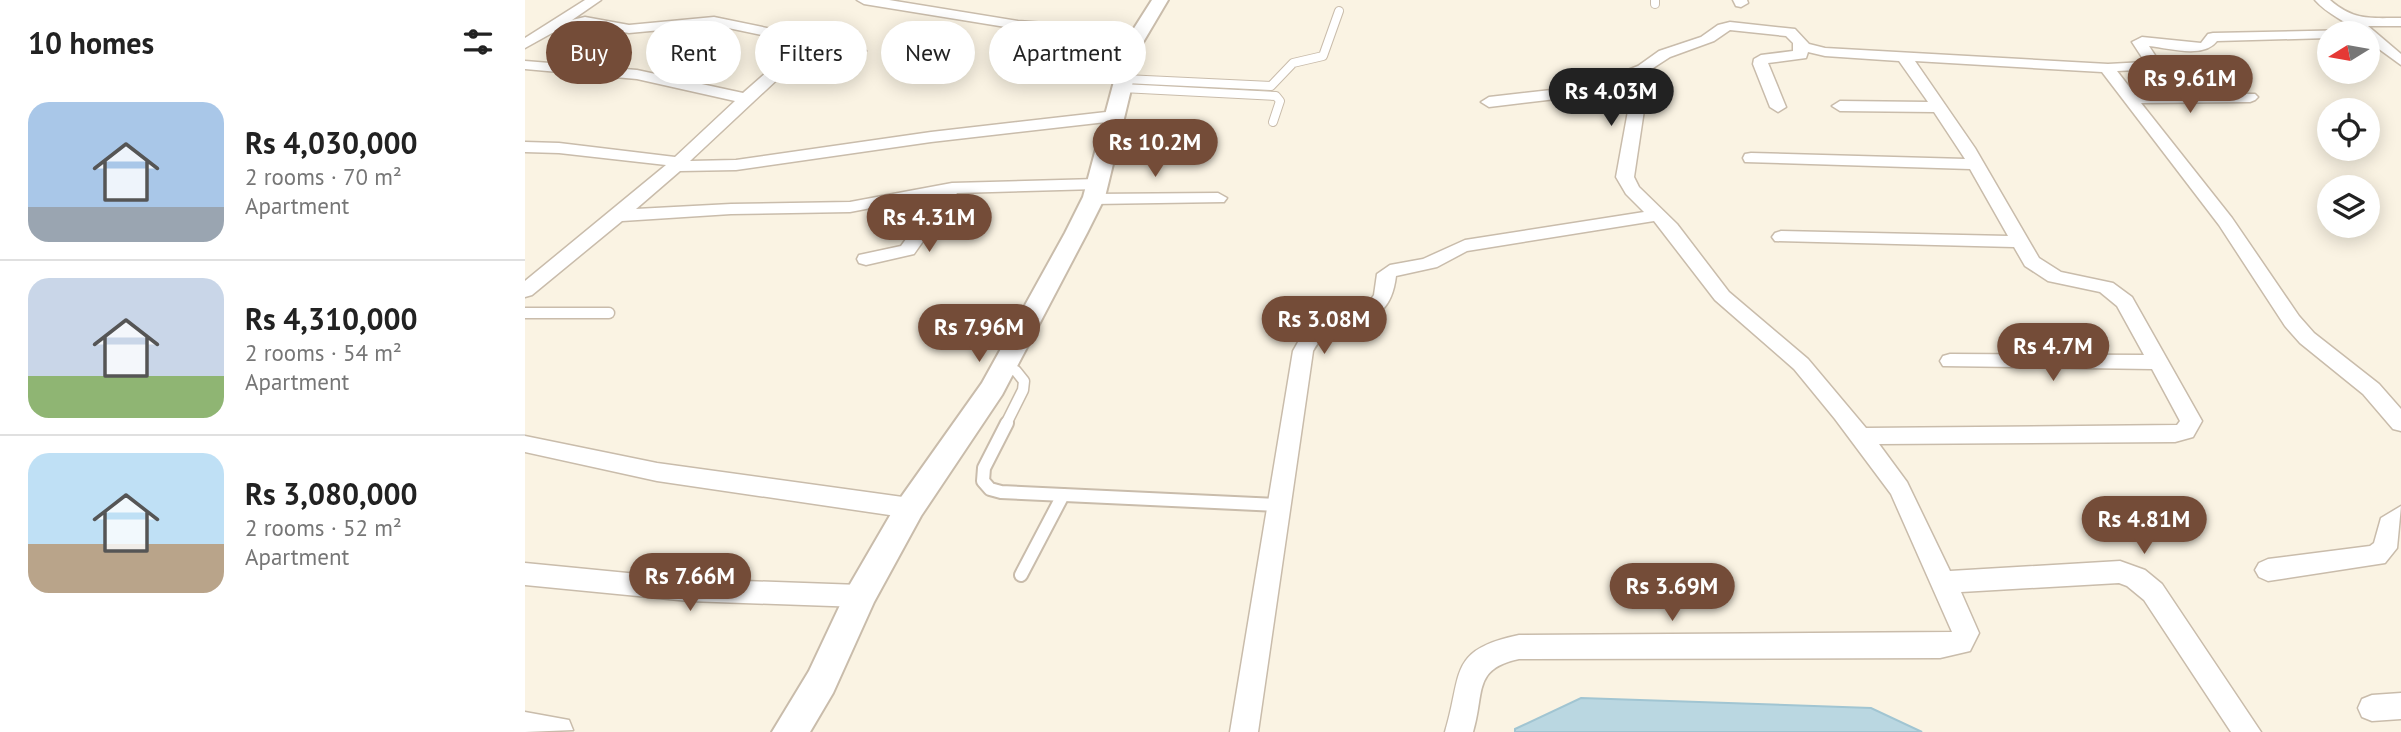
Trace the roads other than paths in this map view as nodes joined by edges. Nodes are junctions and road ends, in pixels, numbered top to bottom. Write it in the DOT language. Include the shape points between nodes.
graph roads {
  1 [pos="593,0"];
  2 [pos="864,0"];
  3 [pos="1160,0"];
  4 [pos="2322,0"];
  5 [pos="1339,11"];
  6 [pos="561,21"];
  7 [pos="989,21"];
  8 [pos="2346,21"];
  9 [pos="2401,22"];
  10 [pos="1146,23"];
  11 [pos="2380,24"];
  12 [pos="632,29"];
  13 [pos="755,30"];
  14 [pos="2317,30"];
  15 [pos="546,31"];
  16 [pos="525,44"];
  17 [pos="1800,44"];
  18 [pos="2380,44"];
  19 [pos="1906,58"];
  20 [pos="2401,61"];
  21 [pos="525,65"];
  22 [pos="2107,68"];
  23 [pos="1643,69"];
  24 [pos="763,84"];
  25 [pos="1123,84"];
  26 [pos="2250,97"];
  27 [pos="2129,98"];
  28 [pos="746,99"];
  29 [pos="1489,102"];
  30 [pos="1840,106"];
  31 [pos="1778,107"];
  32 [pos="1937,107"];
  33 [pos="1115,116"];
  34 [pos="1273,122"];
  35 [pos="525,147"];
  36 [pos="1751,158"];
  37 [pos="676,164"];
  38 [pos="1975,164"];
  39 [pos="952,188"];
  40 [pos="1095,192"];
  41 [pos="1218,198"];
  42 [pos="1657,215"];
  43 [pos="617,216"];
  44 [pos="1781,237"];
  45 [pos="2020,242"];
  46 [pos="866,259"];
  47 [pos="525,291"];
  48 [pos="525,313"];
  49 [pos="609,313"];
  50 [pos="1950,361"];
  51 [pos="2157,362"];
  52 [pos="1004,367"];
  53 [pos="2401,423"];
  54 [pos="1860,436"];
  55 [pos="525,444"];
  56 [pos="1063,495"];
  57 [pos="1279,505"];
  58 [pos="910,508"];
  59 [pos="2401,516"];
  60 [pos="2268,570"];
  61 [pos="1021,575"];
  62 [pos="530,580"];
  63 [pos="1942,582"];
  64 [pos="860,596"];
  65 [pos="2401,706"];
  66 [pos="2372,708"];
  67 [pos="525,725"];
  68 [pos="559,730"];
  69 [pos="790,732"];
  70 [pos="1244,732"];
  71 [pos="1459,732"];
  72 [pos="2247,732"];
  1 -- 6 [label="street"];
  2 -- 7 [label="street"];
  3 -- 10 [label="street"];
  4 -- 8 [label="street"];
  5 -- 25 [label="lane" via="1323,56 1293,63 1271,86"];
  9 -- 11 [label="street"];
  12 -- 13 [label="street" via="714,21"];
  14 -- 22 [label="street" via="2213,37 2202,47 2142,41 2139,43 2152,66"];
  15 -- 16 [label="street"];
  17 -- 19 [label="street" via="1816,51"];
  17 -- 23 [label="street" via="1795,34 1782,30 1725,27 1706,40 1668,52"];
  17 -- 31 [label="street" via="1801,55 1761,59"];
  18 -- 20 [label="street"];
  19 -- 22 [label="street"];
  19 -- 32 [label="street"];
  21 -- 28 [label="street" via="584,66 681,80"];
  22 -- 27 [label="street"];
  23 -- 29 [label="street" via="1590,90"];
  23 -- 42 [label="street" via="1625,177"];
  24 -- 28 [label="street"];
  25 -- 33 [label="street"];
  25 -- 34 [label="lane" via="1276,96 1280,101"];
  26 -- 27 [label="street"];
  27 -- 53 [label="street" via="2226,222 2291,321 2371,389"];
  28 -- 37 [label="street"];
  30 -- 32 [label="street"];
  32 -- 38 [label="street"];
  33 -- 37 [label="street" via="736,164"];
  33 -- 40 [label="street"];
  35 -- 37 [label="street"];
  36 -- 38 [label="street"];
  37 -- 43 [label="street"];
  38 -- 45 [label="street"];
  39 -- 40 [label="street"];
  39 -- 43 [label="street" via="850,207"];
  39 -- 46 [label="street" via="907,250"];
  40 -- 41 [label="street"];
  40 -- 52 [label="street"];
  42 -- 54 [label="street" via="1722,296 1801,364"];
  42 -- 57 [label="street" via="1465,246 1432,262 1390,270 1376,307 1320,327 1307,342"];
  43 -- 47 [label="street"];
  44 -- 45 [label="street"];
  45 -- 51 [label="street" via="2032,262 2055,277 2094,282 2115,292"];
  48 -- 49 [label="lane"];
  50 -- 51 [label="street"];
  51 -- 54 [label="street" via="2191,421 2185,431"];
  52 -- 56 [label="lane" via="1022,376 1023,390 984,468 983,481 1001,492"];
  52 -- 58 [label="street"];
  54 -- 63 [label="street" via="1911,510"];
  55 -- 58 [label="street" via="657,471"];
  56 -- 57 [label="lane"];
  56 -- 61 [label="lane"];
  57 -- 70 [label="street"];
  58 -- 64 [label="street"];
  59 -- 60 [label="street" via="2390,525 2385,548 2376,556"];
  62 -- 64 [label="street"];
  63 -- 71 [label="street" via="1962,620 1966,633 1961,643 1496,650 1478,661"];
  63 -- 72 [label="street" via="2120,572 2136,578 2153,592"];
  64 -- 69 [label="street" via="821,682"];
  65 -- 66 [label="street"];
  67 -- 68 [label="street"];
}
